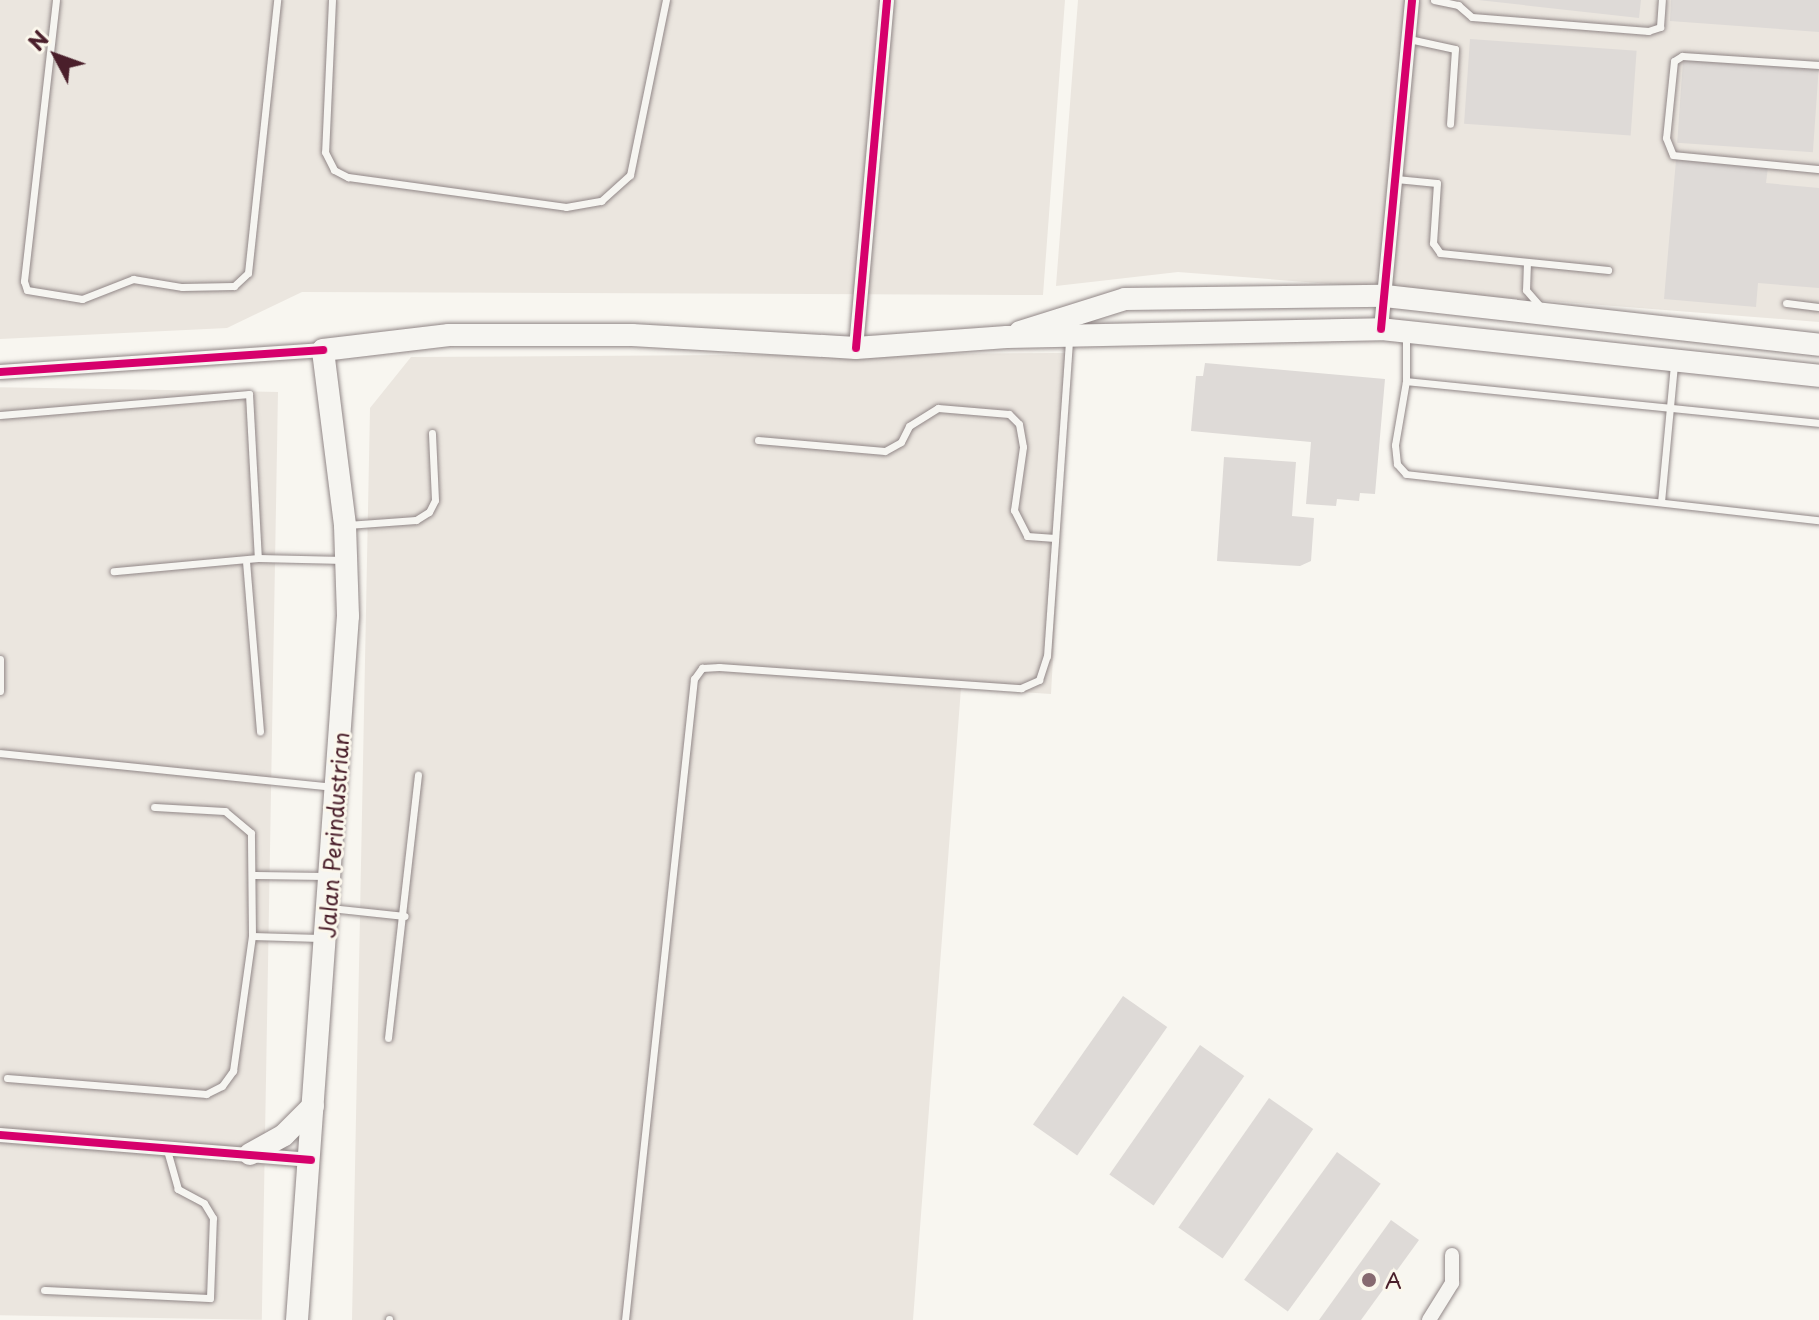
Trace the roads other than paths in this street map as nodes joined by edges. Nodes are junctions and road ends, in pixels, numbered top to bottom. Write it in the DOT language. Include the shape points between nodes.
graph roads {
  1 [pos="56,0"];
  2 [pos="277,0"];
  3 [pos="332,0"];
  4 [pos="666,0"];
  5 [pos="887,0"];
  6 [pos="1412,0"];
  7 [pos="1434,0"];
  8 [pos="1662,0"];
  9 [pos="1458,2"];
  10 [pos="1409,39"];
  11 [pos="1819,65"];
  12 [pos="1450,124"];
  13 [pos="1819,169"];
  14 [pos="1396,179"];
  15 [pos="1527,262"];
  16 [pos="1608,270"];
  17 [pos="1385,296"];
  18 [pos="1786,303"];
  19 [pos="1819,307"];
  20 [pos="1068,313"];
  21 [pos="1554,315"];
  22 [pos="1381,329"];
  23 [pos="1406,334"];
  24 [pos="1007,337"];
  25 [pos="1069,337"];
  26 [pos="1819,345"];
  27 [pos="856,348"];
  28 [pos="323,350"];
  29 [pos="1674,363"];
  30 [pos="0,372"];
  31 [pos="1819,376"];
  32 [pos="1406,381"];
  33 [pos="1669,408"];
  34 [pos="0,415"];
  35 [pos="1819,423"];
  36 [pos="432,433"];
  37 [pos="758,440"];
  38 [pos="1661,502"];
  39 [pos="1819,520"];
  40 [pos="345,525"];
  41 [pos="1055,538"];
  42 [pos="258,558"];
  43 [pos="346,560"];
  44 [pos="246,561"];
  45 [pos="114,571"];
  46 [pos="0,659"];
  47 [pos="0,691"];
  48 [pos="260,731"];
  49 [pos="0,753"];
  50 [pos="418,775"];
  51 [pos="335,787"];
  52 [pos="154,807"];
  53 [pos="255,875"];
  54 [pos="330,876"];
  55 [pos="328,908"];
  56 [pos="405,916"];
  57 [pos="252,936"];
  58 [pos="326,938"];
  59 [pos="388,1038"];
  60 [pos="7,1078"];
  61 [pos="313,1106"];
  62 [pos="0,1135"];
  63 [pos="167,1148"];
  64 [pos="250,1154"];
  65 [pos="311,1160"];
  66 [pos="1452,1255"];
  67 [pos="44,1290"];
  68 [pos="297,1320"];
  69 [pos="625,1320"];
  70 [pos="1429,1320"];
  1 -- 2 [label="lane" via="24,281 27,290 82,299 133,279 182,287 234,286 248,273"];
  3 -- 4 [label="lane" via="325,152 334,170 348,177 566,207 601,201 630,175"];
  5 -- 27 [label="street"];
  6 -- 10 [label="street"];
  7 -- 9 [label="lane"];
  8 -- 9 [label="lane" via="1660,27 1648,31 1472,17"];
  10 -- 12 [label="lane" via="1455,49"];
  10 -- 14 [label="street"];
  11 -- 13 [label="lane" via="1682,56 1674,61 1666,138 1673,155"];
  14 -- 15 [label="lane" via="1437,183 1433,243 1440,253"];
  14 -- 17 [label="street"];
  15 -- 16 [label="lane"];
  15 -- 21 [label="lane" via="1526,290"];
  17 -- 20 [label="main road" via="1125,299"];
  17 -- 21 [label="main road"];
  17 -- 22 [label="street"];
  18 -- 19 [label="lane"];
  20 -- 24 [label="main road"];
  20 -- 25 [label="lane"];
  21 -- 26 [label="main road"];
  22 -- 23 [label="main road"];
  22 -- 25 [label="main road"];
  23 -- 29 [label="main road"];
  23 -- 32 [label="lane"];
  24 -- 25 [label="main road"];
  24 -- 27 [label="main road"];
  25 -- 41 [label="lane"];
  27 -- 28 [label="main road" via="632,335 449,335"];
  28 -- 30 [label="street"];
  28 -- 40 [label="main road, Jalan Perindustrian"];
  29 -- 31 [label="main road"];
  29 -- 33 [label="lane"];
  32 -- 33 [label="lane"];
  32 -- 38 [label="lane" via="1395,445 1397,464 1406,474"];
  33 -- 35 [label="lane"];
  33 -- 38 [label="lane"];
  34 -- 42 [label="lane" via="249,394"];
  36 -- 40 [label="lane" via="435,500 429,512 416,520"];
  37 -- 41 [label="lane" via="885,451 901,442 909,426 938,408 1009,414 1019,424 1023,447 1014,510 1027,536"];
  38 -- 39 [label="lane"];
  40 -- 43 [label="main road, Jalan Perindustrian"];
  41 -- 69 [label="lane" via="1047,656 1039,680 1021,688 719,667 702,668 694,679"];
  42 -- 43 [label="lane"];
  42 -- 44 [label="lane"];
  43 -- 51 [label="main road, Jalan Perindustrian" via="348,616"];
  44 -- 45 [label="lane"];
  44 -- 48 [label="lane"];
  46 -- 47 [label="lane"];
  49 -- 51 [label="lane"];
  50 -- 56 [label="lane"];
  51 -- 54 [label="main road, Jalan Perindustrian"];
  52 -- 53 [label="lane" via="225,811 239,818 251,833"];
  53 -- 54 [label="lane"];
  53 -- 57 [label="lane"];
  54 -- 55 [label="main road, Jalan Perindustrian"];
  55 -- 56 [label="lane"];
  55 -- 58 [label="main road, Jalan Perindustrian"];
  56 -- 59 [label="lane"];
  57 -- 58 [label="lane"];
  57 -- 60 [label="lane" via="236,1059 222,1086 206,1094"];
  58 -- 61 [label="main road, Jalan Perindustrian"];
  61 -- 64 [label="main road" via="284,1135"];
  61 -- 65 [label="main road, Jalan Perindustrian"];
  62 -- 63 [label="street"];
  63 -- 64 [label="street"];
  63 -- 67 [label="lane" via="178,1189 204,1203 213,1218 210,1298"];
  64 -- 65 [label="street"];
  65 -- 68 [label="main road, Jalan Perindustrian"];
  66 -- 70 [label="street" via="1452,1283"];
}
